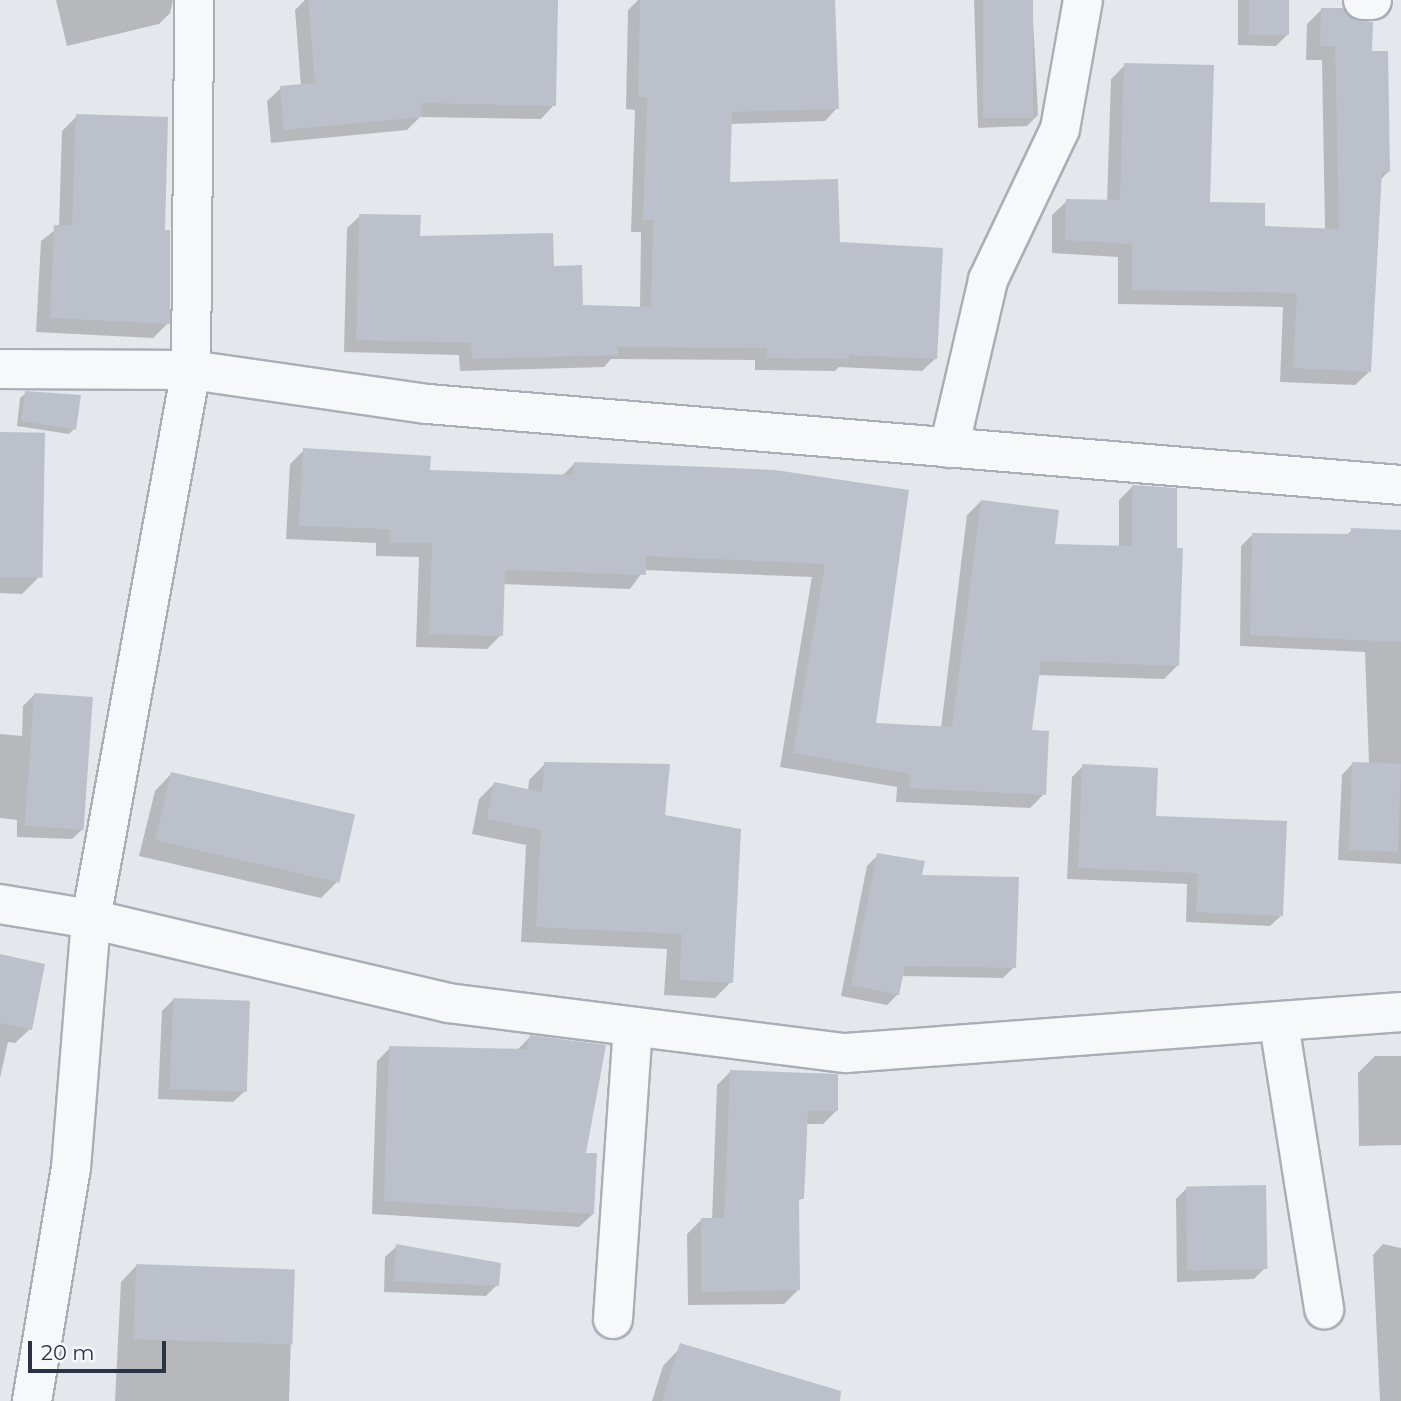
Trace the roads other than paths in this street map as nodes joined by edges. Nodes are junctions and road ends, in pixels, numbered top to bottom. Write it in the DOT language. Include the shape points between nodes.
graph roads {
  1 [pos="194,0"];
  2 [pos="1083,0"];
  3 [pos="1363,0"];
  4 [pos="1371,0"];
  5 [pos="0,369"];
  6 [pos="191,370"];
  7 [pos="949,447"];
  8 [pos="1401,485"];
  9 [pos="0,904"];
  10 [pos="91,919"];
  11 [pos="1401,1012"];
  12 [pos="1279,1024"];
  13 [pos="633,1028"];
  14 [pos="1324,1310"];
  15 [pos="613,1319"];
  16 [pos="33,1401"];
  1 -- 6 [label="street"];
  2 -- 7 [label="street" via="1060,129 988,280"];
  3 -- 4 [label="street"];
  5 -- 6 [label="street"];
  6 -- 7 [label="street" via="428,404"];
  6 -- 10 [label="street"];
  7 -- 8 [label="street"];
  9 -- 10 [label="street"];
  10 -- 13 [label="street" via="447,1003"];
  10 -- 16 [label="street" via="71,1168"];
  11 -- 12 [label="street"];
  12 -- 13 [label="street" via="846,1053"];
  12 -- 14 [label="street"];
  13 -- 15 [label="street"];
}
